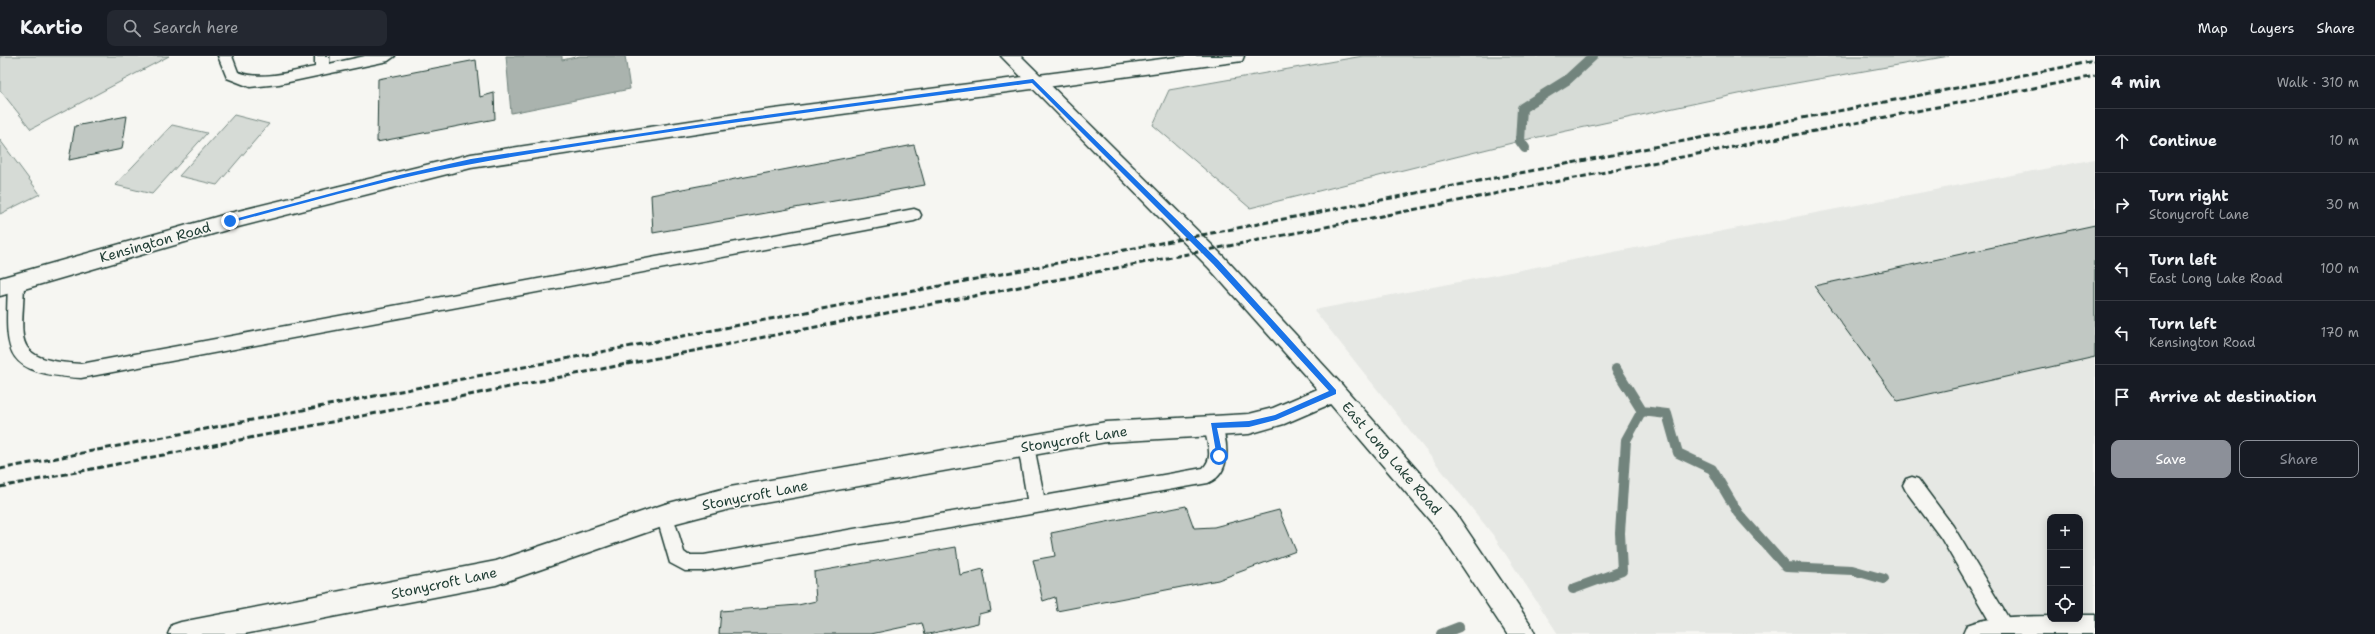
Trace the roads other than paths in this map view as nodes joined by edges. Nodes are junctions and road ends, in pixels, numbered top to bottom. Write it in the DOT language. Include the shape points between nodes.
graph roads {
  1 [pos="226,56"];
  2 [pos="322,56"];
  3 [pos="388,56"];
  4 [pos="1010,56"];
  5 [pos="1235,56"];
  6 [pos="322,70"];
  7 [pos="1033,81"];
  8 [pos="914,215"];
  9 [pos="8,285"];
  10 [pos="1334,392"];
  11 [pos="1213,425"];
  12 [pos="1026,446"];
  13 [pos="1912,485"];
  14 [pos="1037,505"];
  15 [pos="665,515"];
  16 [pos="2095,627"];
  17 [pos="2005,630"];
  18 [pos="181,634"];
  19 [pos="1522,634"];
  20 [pos="1976,634"];
  1 -- 6 [label="lane" via="232,75 250,82"];
  2 -- 6 [label="lane"];
  3 -- 6 [label="lane"];
  4 -- 7 [label="street, East Long Lake Road"];
  5 -- 7 [label="street, Kensington Road"];
  7 -- 9 [label="street, Kensington Road" via="720,123 471,162 400,177 230,221"];
  7 -- 10 [label="street, East Long Lake Road" via="1216,262"];
  8 -- 9 [label="lane" via="81,371 55,370 35,363 21,354 15,343"];
  10 -- 11 [label="street, Stonycroft Lane" via="1276,417 1249,424"];
  10 -- 19 [label="street, East Long Lake Road" via="1447,522"];
  11 -- 12 [label="street, Stonycroft Lane" via="1114,431"];
  11 -- 14 [label="lane" via="1219,456 1216,468 1208,475"];
  12 -- 14 [label="lane"];
  12 -- 15 [label="street, Stonycroft Lane" via="730,498"];
  13 -- 17 [label="lane" via="1947,532"];
  14 -- 15 [label="lane" via="704,563 686,562 676,557"];
  15 -- 18 [label="street, Stonycroft Lane" via="496,573"];
  16 -- 17 [label="street"];
  17 -- 20 [label="street"];
}
